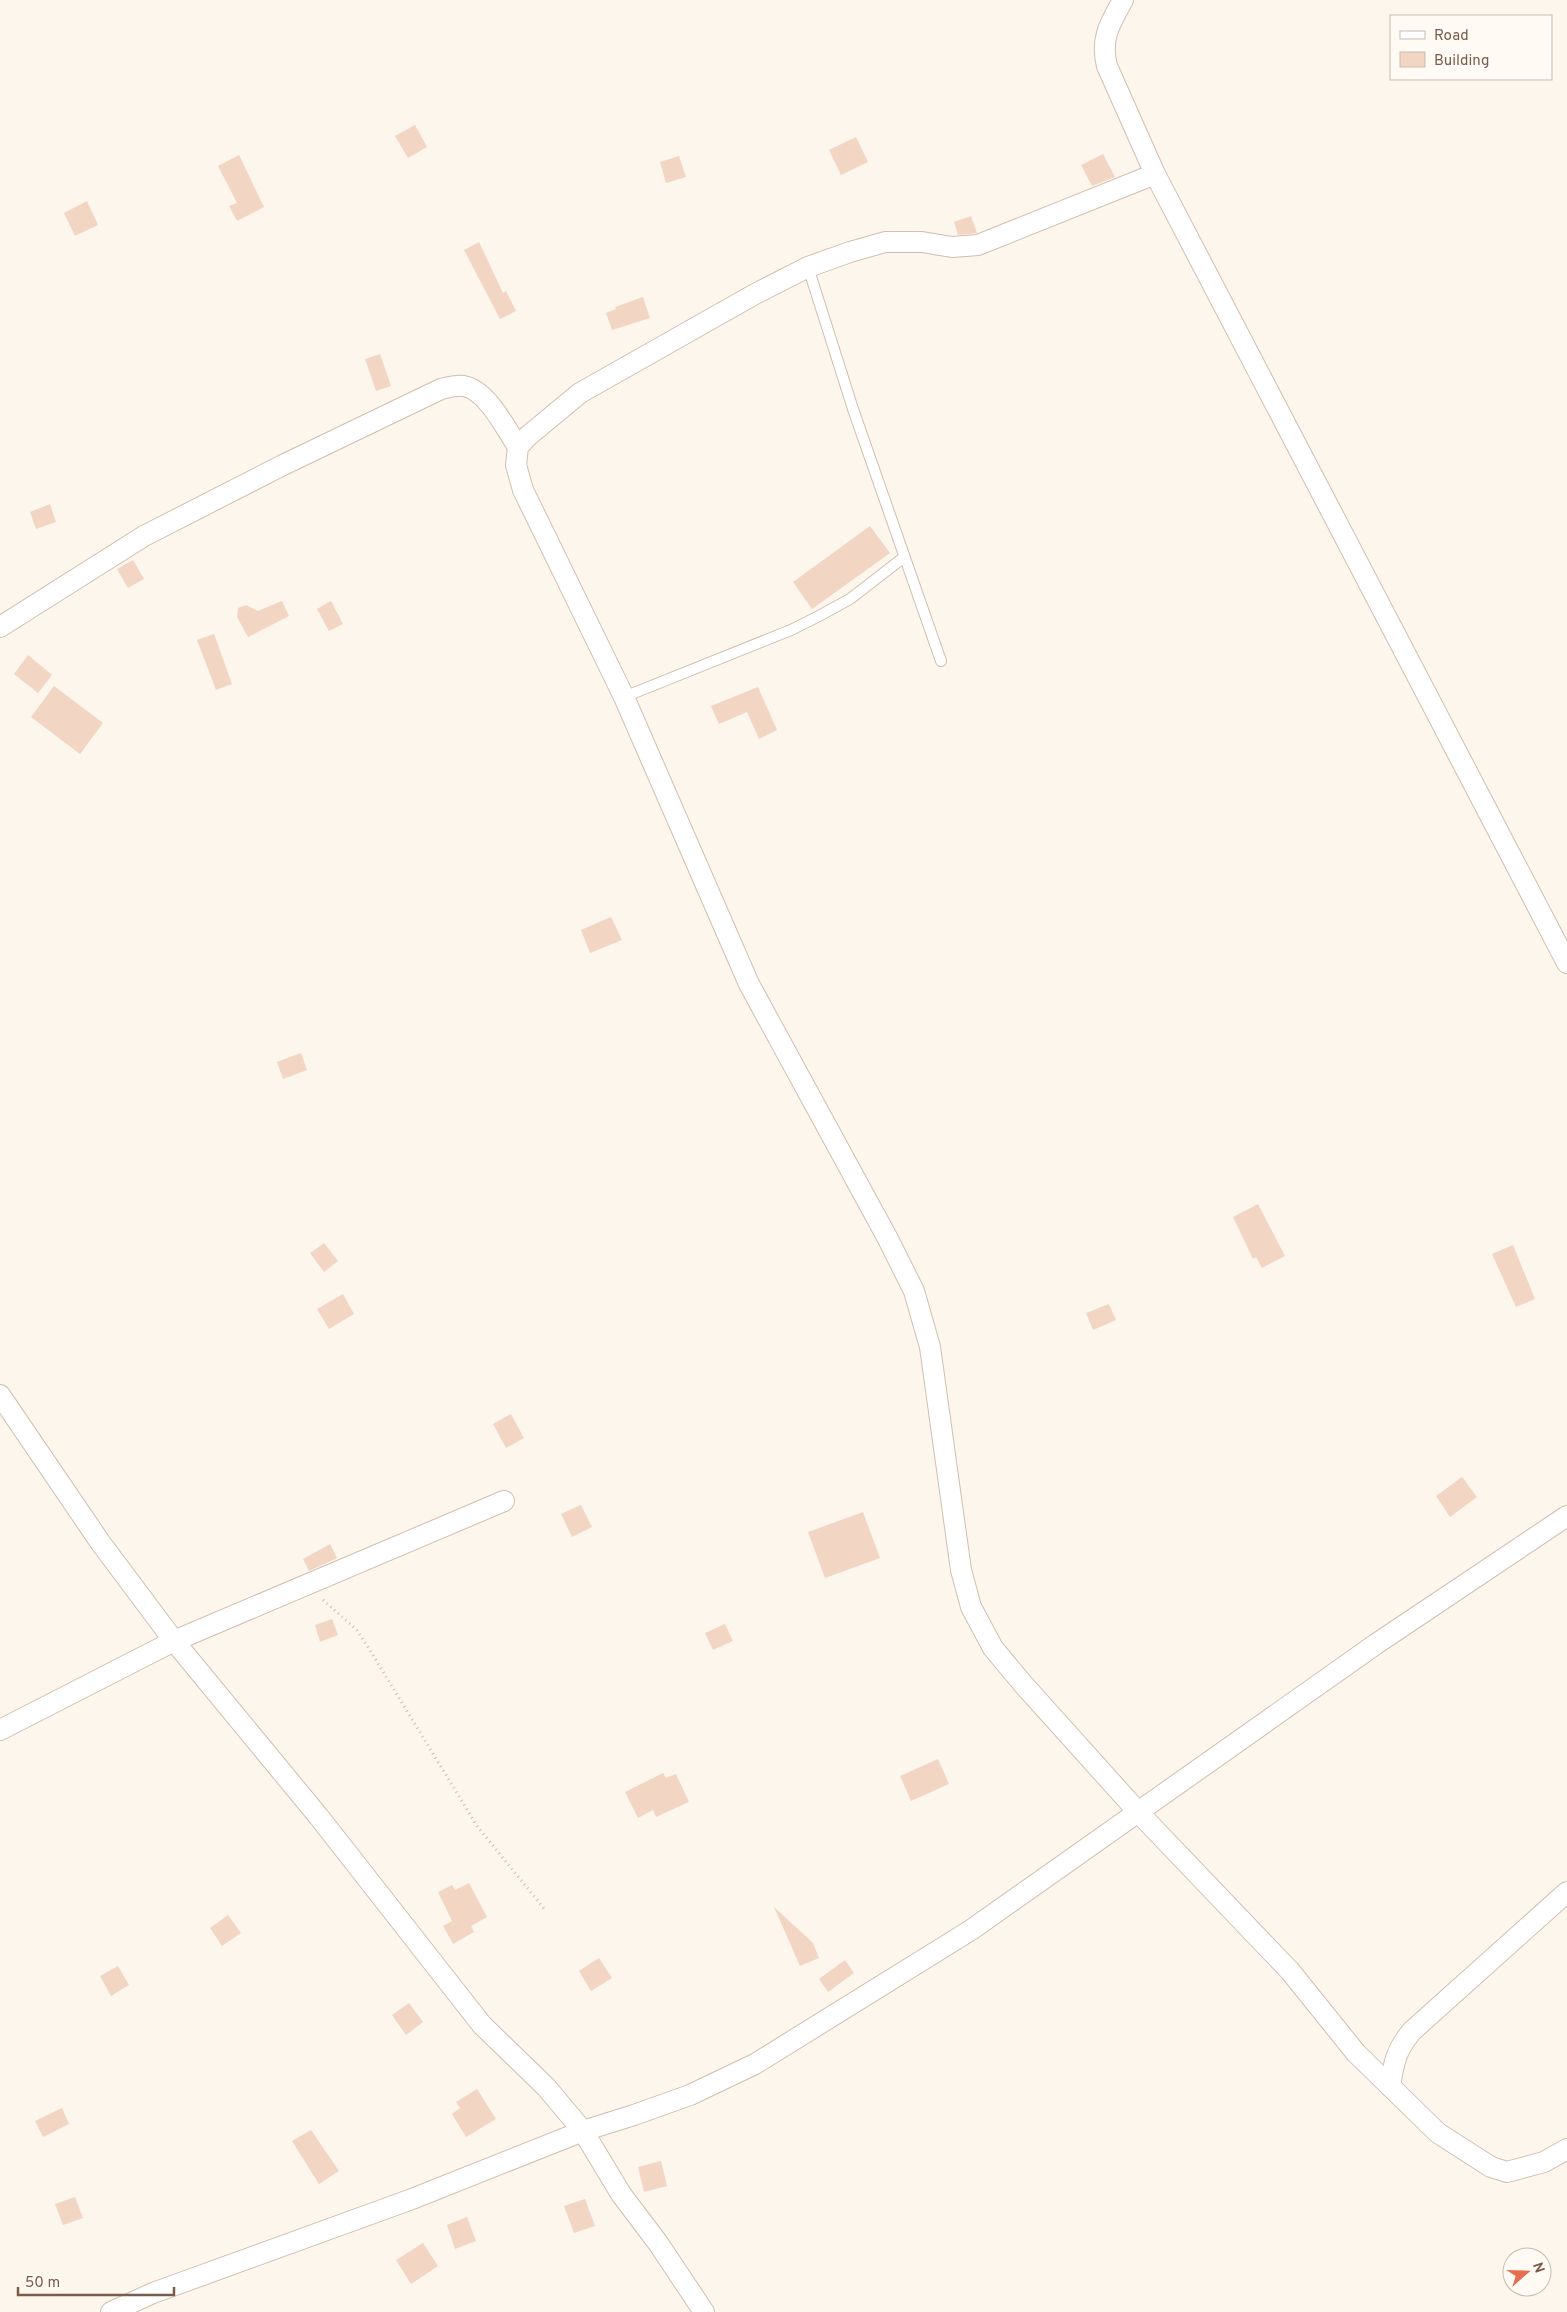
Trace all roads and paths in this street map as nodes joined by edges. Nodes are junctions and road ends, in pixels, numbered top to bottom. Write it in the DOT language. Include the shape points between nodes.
graph roads {
  1 [pos="1123,0"];
  2 [pos="1156,174"];
  3 [pos="808,267"];
  4 [pos="518,447"];
  5 [pos="903,558"];
  6 [pos="0,627"];
  7 [pos="941,661"];
  8 [pos="624,698"];
  9 [pos="1567,963"];
  10 [pos="0,1395"];
  11 [pos="504,1501"];
  12 [pos="1567,1516"];
  13 [pos="306,1585"];
  14 [pos="174,1641"];
  15 [pos="0,1730"];
  16 [pos="1139,1813"];
  17 [pos="1567,1892"];
  18 [pos="546,1911"];
  19 [pos="1390,2086"];
  20 [pos="583,2131"];
  21 [pos="1567,2149"];
  22 [pos="111,2312"];
  23 [pos="704,2312"];
  1 -- 2 [label="street" via="1106,36 1103,51"];
  2 -- 3 [label="street" via="978,245 952,247 922,242 885,242"];
  2 -- 9 [label="street"];
  3 -- 4 [label="street" via="580,393"];
  3 -- 5 [label="lane"];
  4 -- 6 [label="street" via="486,399 477,391 461,386 441,389 144,536"];
  4 -- 8 [label="street" via="516,465 523,490"];
  5 -- 7 [label="lane"];
  5 -- 8 [label="lane" via="850,599 819,616"];
  8 -- 16 [label="street" via="749,984 914,1292 930,1347 961,1570 971,1607 993,1648"];
  10 -- 14 [label="street" via="100,1542"];
  11 -- 13 [label="street"];
  12 -- 16 [label="street" via="1376,1644"];
  13 -- 14 [label="street"];
  13 -- 18 [label="path" via="356,1629 477,1826"];
  14 -- 15 [label="street"];
  14 -- 20 [label="street" via="319,1817 482,2025 546,2087"];
  16 -- 19 [label="street" via="1290,1971 1356,2053"];
  16 -- 20 [label="street" via="971,1930 755,2064 690,2095"];
  17 -- 19 [label="street" via="1412,2032 1394,2058"];
  19 -- 21 [label="street" via="1438,2133 1491,2168 1507,2172 1520,2170"];
  20 -- 22 [label="street"];
  20 -- 23 [label="street" via="621,2194"];
}
